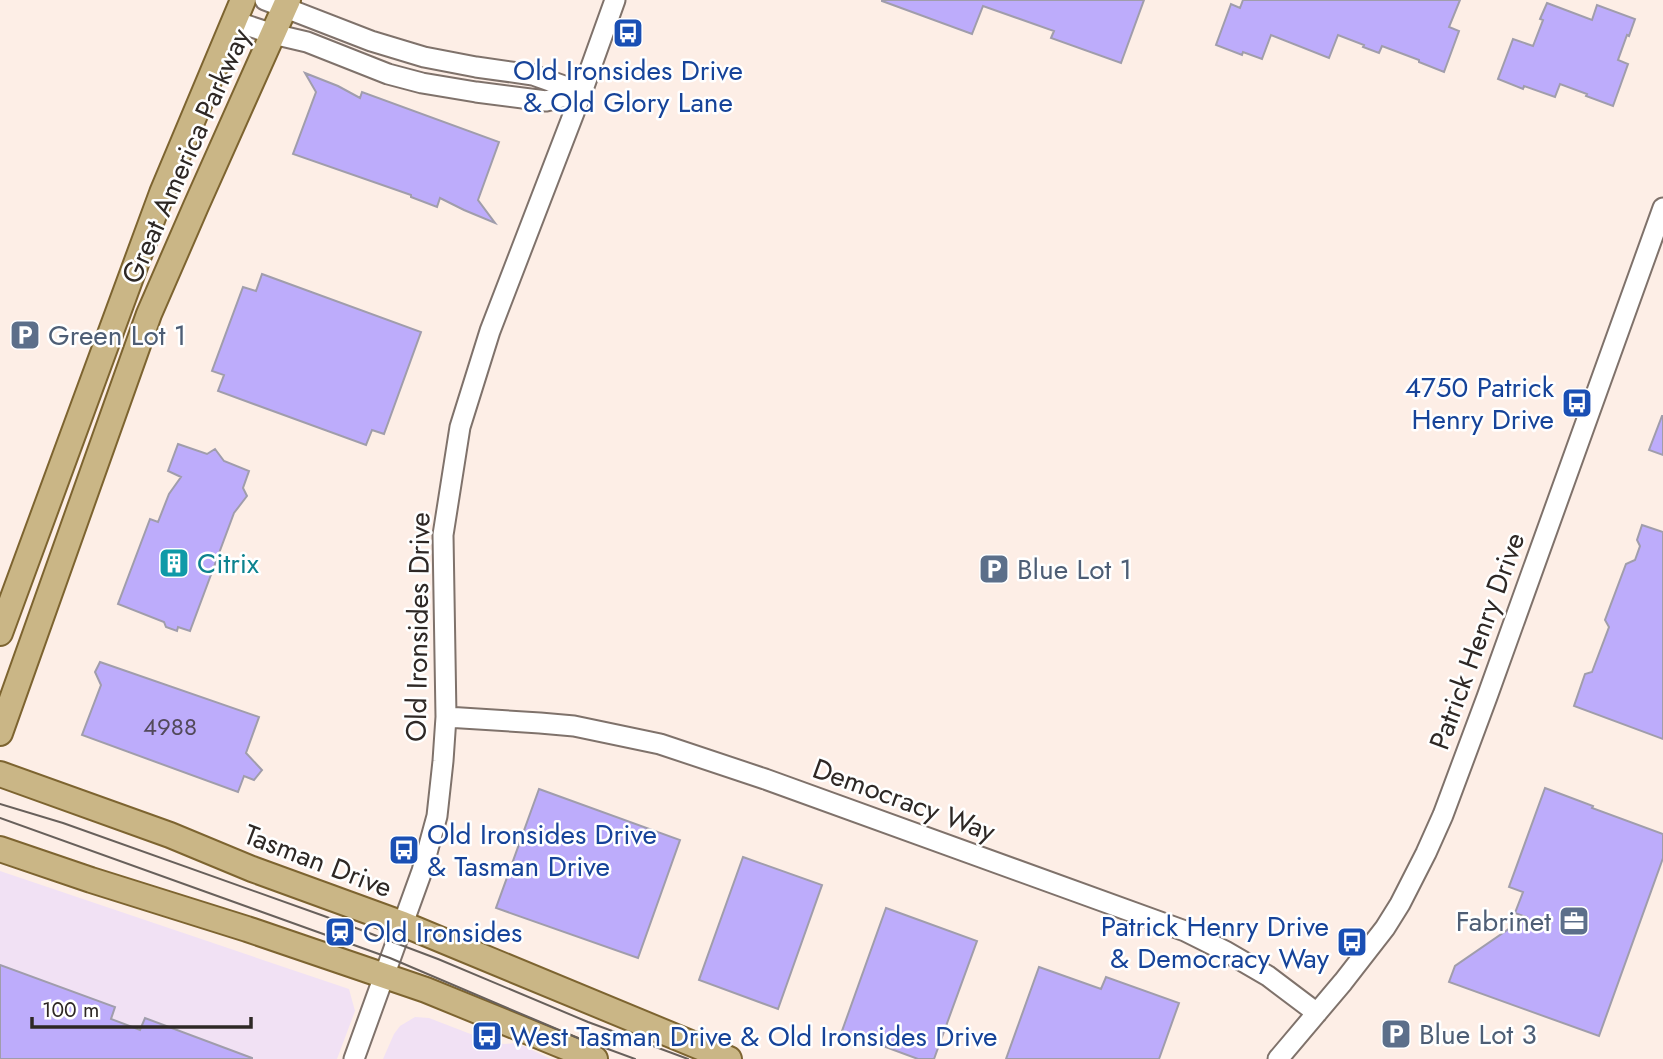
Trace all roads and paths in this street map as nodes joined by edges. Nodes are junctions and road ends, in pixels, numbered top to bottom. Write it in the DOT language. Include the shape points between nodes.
graph roads {
  1 [pos="615,0"];
  2 [pos="280,3"];
  3 [pos="238,10"];
  4 [pos="273,34"];
  5 [pos="582,92"];
  6 [pos="1663,208"];
  7 [pos="0,633"];
  8 [pos="446,717"];
  9 [pos="0,733"];
  10 [pos="0,774"];
  11 [pos="0,849"];
  12 [pos="402,924"];
  13 [pos="384,976"];
  14 [pos="1317,1013"];
  15 [pos="354,1059"];
  16 [pos="595,1059"];
  17 [pos="729,1059"];
  18 [pos="1278,1059"];
  1 -- 5 [label="street, Old Ironsides Drive"];
  2 -- 4 [label="main road, Great America Parkway"];
  2 -- 5 [label="street" via="371,41 424,57 533,75"];
  3 -- 4 [label="street"];
  3 -- 7 [label="main road, Great America Parkway" via="162,193"];
  4 -- 5 [label="street" via="422,83 546,101"];
  4 -- 9 [label="main road, Great America Parkway" via="149,314"];
  5 -- 8 [label="street, Old Ironsides Drive" via="490,331 460,427 443,536"];
  6 -- 14 [label="street, Patrick Henry Drive" via="1443,815 1401,904"];
  8 -- 12 [label="street, Old Ironsides Drive" via="438,816"];
  8 -- 14 [label="street, Democracy Way" via="583,728 660,744 765,779 1185,931 1268,976"];
  10 -- 12 [label="main road, Tasman Drive"];
  11 -- 13 [label="main road"];
  12 -- 13 [label="street, Old Ironsides Drive"];
  12 -- 17 [label="main road, Tasman Drive"];
  13 -- 15 [label="street, Old Ironsides Drive"];
  13 -- 16 [label="main road"];
  14 -- 18 [label="street, Patrick Henry Drive"];
}
